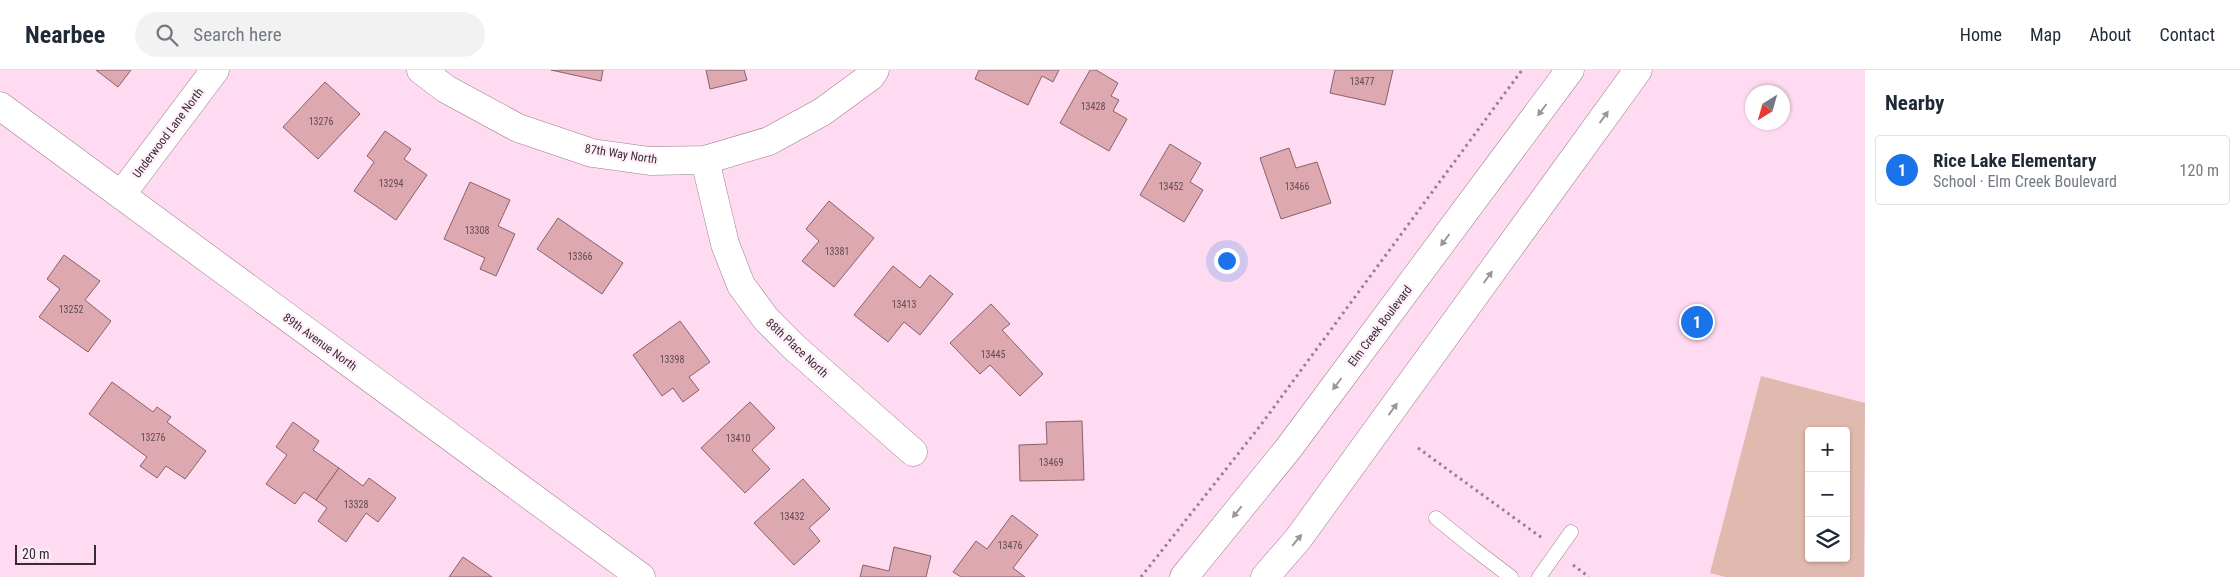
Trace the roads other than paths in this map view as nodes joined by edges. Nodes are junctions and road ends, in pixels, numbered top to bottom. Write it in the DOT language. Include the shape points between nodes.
graph roads {
  1 [pos="215,70"];
  2 [pos="421,70"];
  3 [pos="875,70"];
  4 [pos="1570,70"];
  5 [pos="1638,70"];
  6 [pos="0,106"];
  7 [pos="705,160"];
  8 [pos="120,195"];
  9 [pos="913,452"];
  10 [pos="1436,518"];
  11 [pos="1571,532"];
  12 [pos="641,577"];
  13 [pos="1184,577"];
  14 [pos="1265,577"];
  15 [pos="1512,577"];
  16 [pos="1539,577"];
  1 -- 8 [label="street, Underwood Lane North"];
  2 -- 7 [label="street, 87th Way North" via="446,89 518,128 592,153 650,161"];
  3 -- 7 [label="street, 87th Way North" via="822,112 769,141"];
  4 -- 13 [label="street, Elm Creek Boulevard, one-way" via="1288,449"];
  14 -- 5 [label="street, one-way" via="1308,525"];
  6 -- 8 [label="street, 89th Avenue North"];
  7 -- 9 [label="street, 88th Place North" via="725,244 741,284 761,312 794,347"];
  8 -- 12 [label="street, 89th Avenue North"];
  10 -- 15 [label="lane"];
  11 -- 16 [label="lane"];
}
